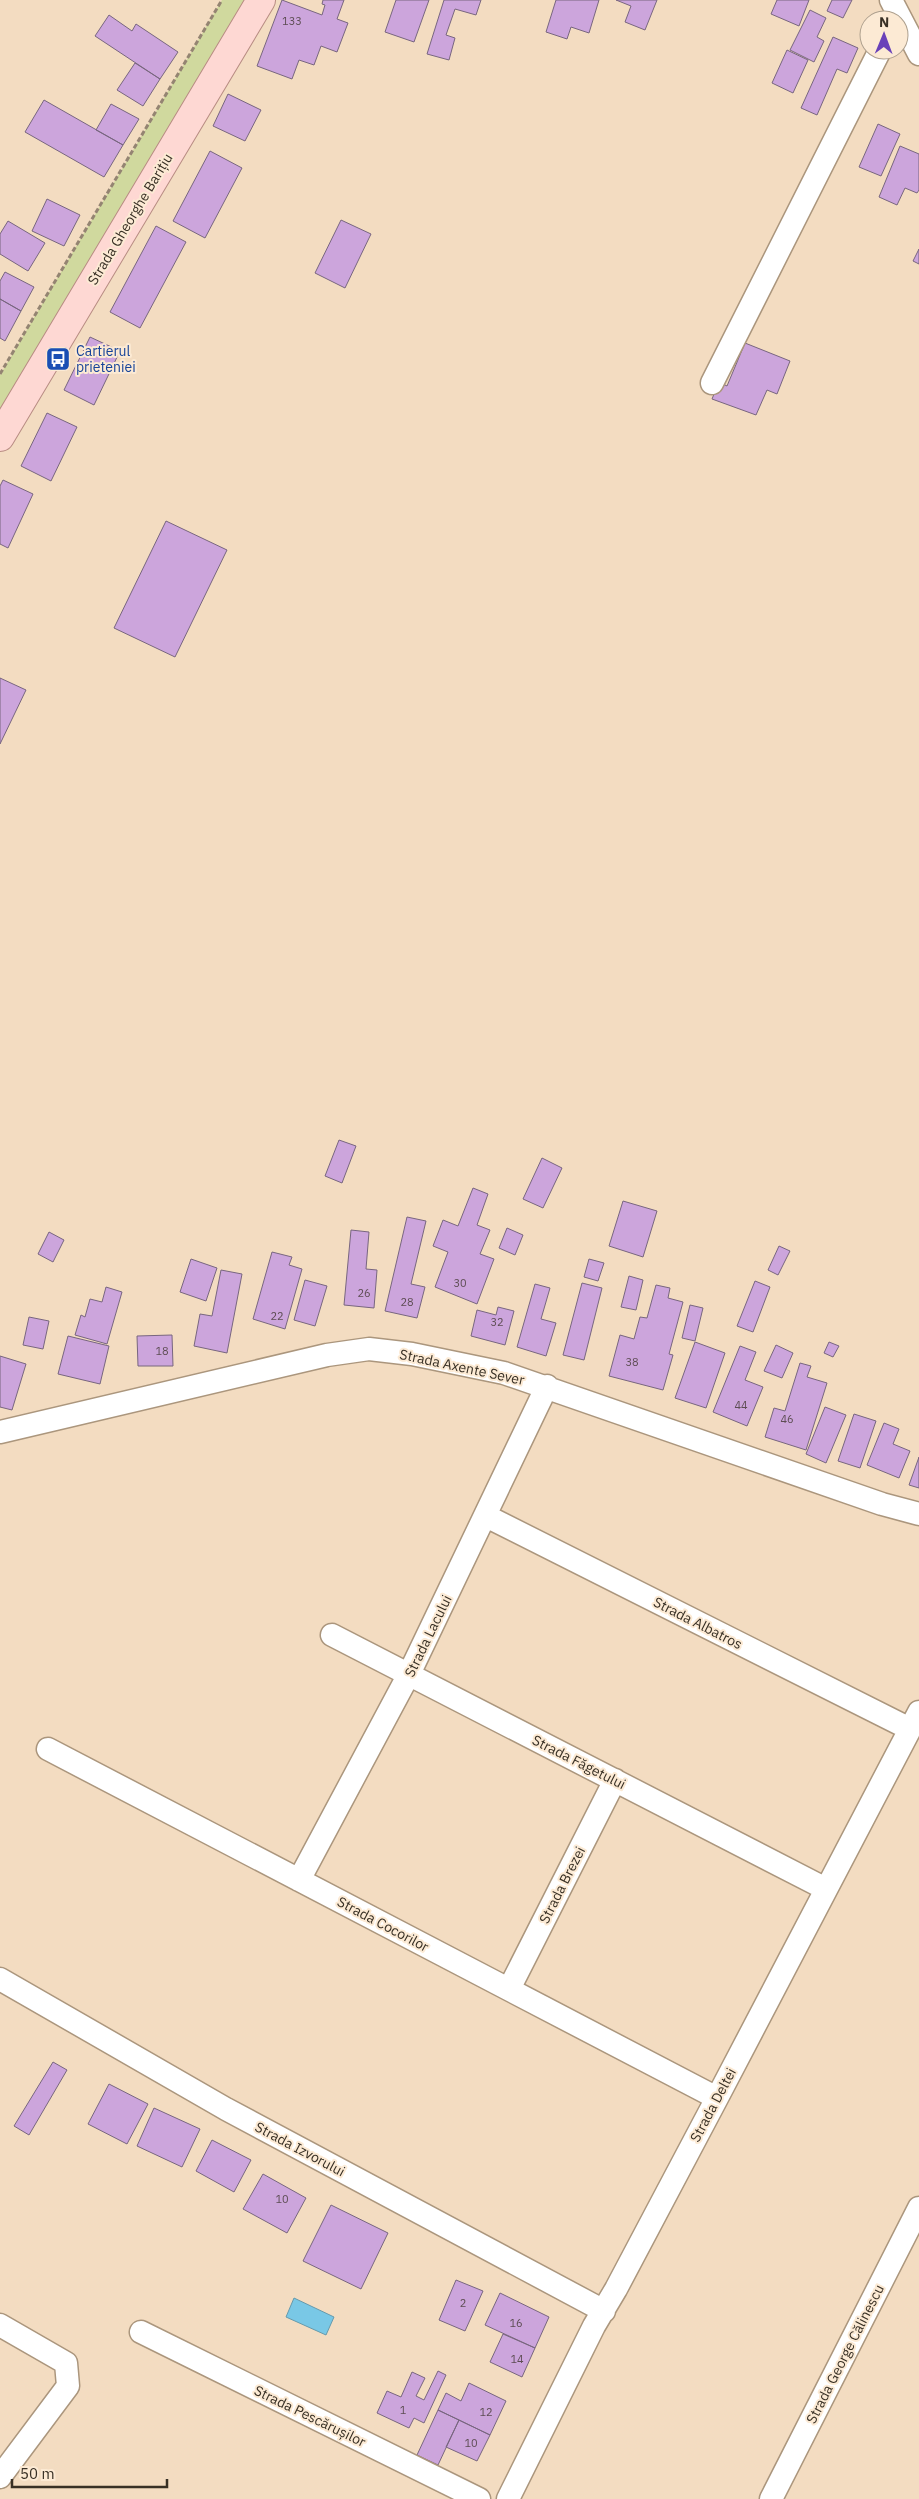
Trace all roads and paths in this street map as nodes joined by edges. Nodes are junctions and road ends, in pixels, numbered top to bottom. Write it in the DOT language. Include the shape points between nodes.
graph roads {
  1 [pos="222,0"];
  2 [pos="261,0"];
  3 [pos="909,36"];
  4 [pos="919,54"];
  5 [pos="875,60"];
  6 [pos="0,374"];
  7 [pos="712,383"];
  8 [pos="0,437"];
  9 [pos="547,1386"];
  10 [pos="0,1432"];
  11 [pos="916,1515"];
  12 [pos="486,1516"];
  13 [pos="332,1635"];
  14 [pos="409,1674"];
  15 [pos="914,1720"];
  16 [pos="48,1749"];
  17 [pos="616,1780"];
  18 [pos="299,1880"];
  19 [pos="826,1889"];
  20 [pos="0,1979"];
  21 [pos="509,1989"];
  22 [pos="717,2098"];
  23 [pos="919,2208"];
  24 [pos="604,2311"];
  25 [pos="3,2332"];
  26 [pos="141,2332"];
  27 [pos="0,2477"];
  28 [pos="479,2499"];
  29 [pos="508,2499"];
  30 [pos="771,2499"];
  1 -- 6 [label="path"];
  2 -- 8 [label="main road, Strada Gheorghe Barițiu"];
  3 -- 4 [label="street"];
  5 -- 7 [label="street"];
  9 -- 10 [label="street, Strada Axente Sever" via="504,1373 412,1354 369,1350 327,1355"];
  9 -- 11 [label="street, Strada Axente Sever"];
  9 -- 12 [label="street, Strada Lacului"];
  12 -- 14 [label="street, Strada Lacului"];
  12 -- 15 [label="street, Strada Albatros"];
  13 -- 14 [label="street, Strada Făgetului"];
  14 -- 17 [label="street, Strada Făgetului"];
  14 -- 18 [label="street, Strada Lacului"];
  15 -- 19 [label="street, Strada Deltei"];
  16 -- 18 [label="street, Strada Cocorilor"];
  17 -- 19 [label="street, Strada Făgetului"];
  17 -- 21 [label="street, Strada Brezei"];
  18 -- 21 [label="street, Strada Cocorilor"];
  19 -- 22 [label="street, Strada Deltei"];
  20 -- 24 [label="street, Strada Izvorului" via="226,2109"];
  21 -- 22 [label="street, Strada Cocorilor"];
  22 -- 24 [label="street, Strada Deltei"];
  23 -- 30 [label="street, Strada George Călinescu"];
  24 -- 29 [label="street, Strada Deltei"];
  25 -- 27 [label="street" via="66,2363 68,2386"];
  26 -- 28 [label="street, Strada Pescărușilor"];
}
